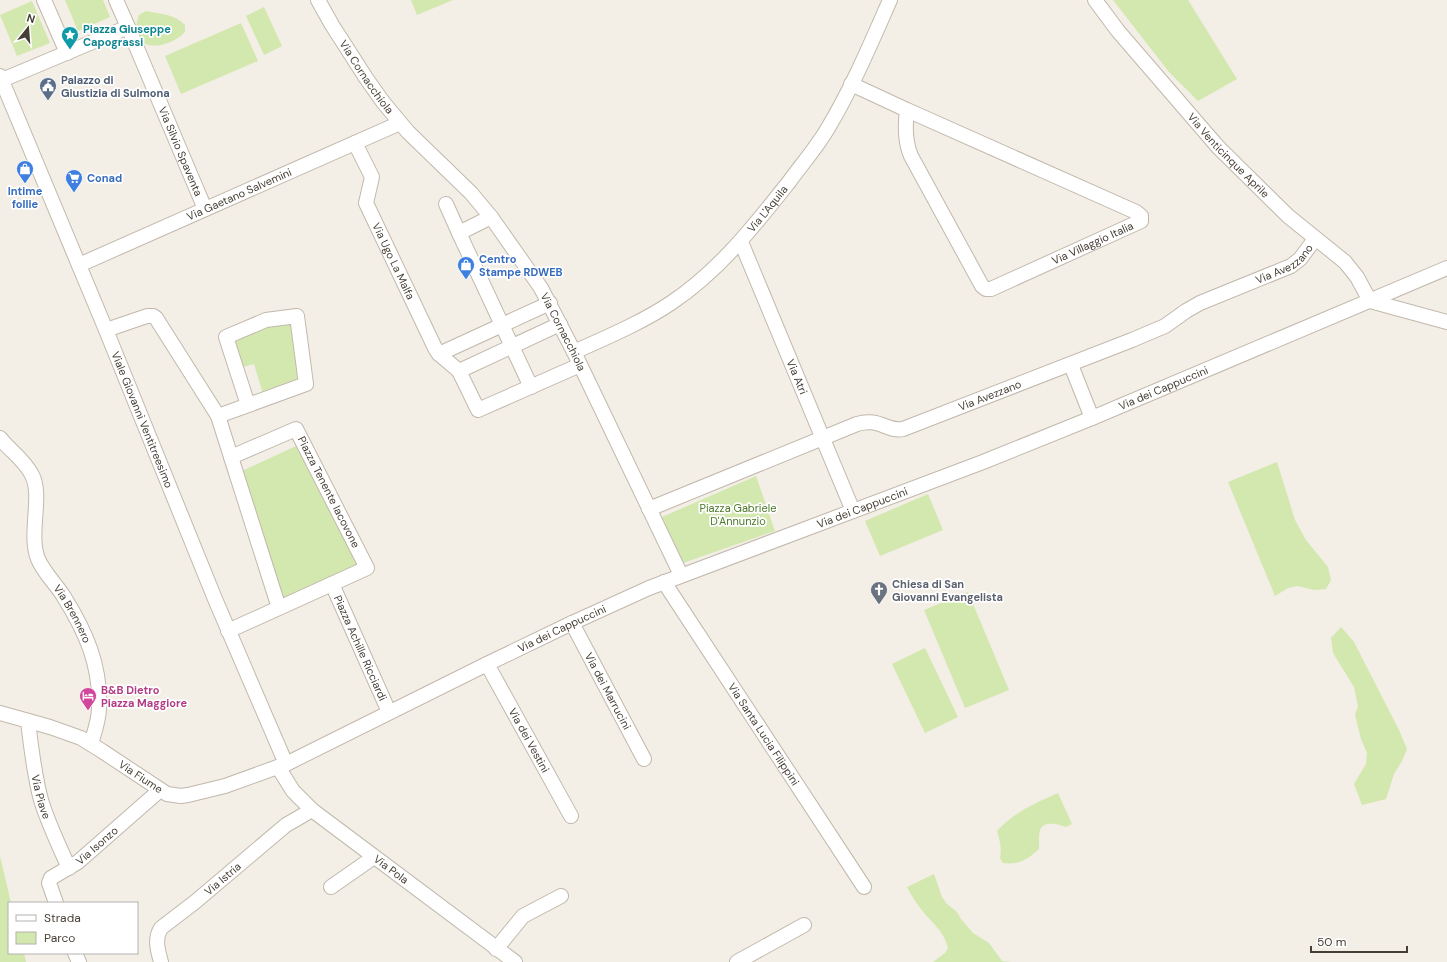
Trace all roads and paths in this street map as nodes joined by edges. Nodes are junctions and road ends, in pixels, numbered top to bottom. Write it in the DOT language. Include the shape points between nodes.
graph roads {
  1 [pos="44,0"];
  2 [pos="116,0"];
  3 [pos="318,0"];
  4 [pos="890,0"];
  5 [pos="1095,0"];
  6 [pos="128,27"];
  7 [pos="67,53"];
  8 [pos="1,78"];
  9 [pos="851,84"];
  10 [pos="907,110"];
  11 [pos="400,123"];
  12 [pos="356,143"];
  13 [pos="446,204"];
  14 [pos="205,209"];
  15 [pos="491,217"];
  16 [pos="460,233"];
  17 [pos="1315,239"];
  18 [pos="741,242"];
  19 [pos="79,265"];
  20 [pos="1447,268"];
  21 [pos="1370,301"];
  22 [pos="550,303"];
  23 [pos="1447,322"];
  24 [pos="502,324"];
  25 [pos="560,324"];
  26 [pos="106,330"];
  27 [pos="513,346"];
  28 [pos="439,354"];
  29 [pos="577,359"];
  30 [pos="1071,365"];
  31 [pos="459,371"];
  32 [pos="531,387"];
  33 [pos="248,405"];
  34 [pos="218,416"];
  35 [pos="1092,418"];
  36 [pos="0,438"];
  37 [pos="822,438"];
  38 [pos="231,458"];
  39 [pos="649,509"];
  40 [pos="853,512"];
  41 [pos="681,576"];
  42 [pos="664,582"];
  43 [pos="332,584"];
  44 [pos="279,608"];
  45 [pos="572,623"];
  46 [pos="228,631"];
  47 [pos="487,664"];
  48 [pos="389,712"];
  49 [pos="0,713"];
  50 [pos="28,721"];
  51 [pos="91,744"];
  52 [pos="644,759"];
  53 [pos="282,766"];
  54 [pos="159,790"];
  55 [pos="312,810"];
  56 [pos="571,816"];
  57 [pos="374,857"];
  58 [pos="69,868"];
  59 [pos="331,887"];
  60 [pos="864,887"];
  61 [pos="561,896"];
  62 [pos="56,902"];
  63 [pos="804,925"];
  64 [pos="496,949"];
  65 [pos="161,962"];
  66 [pos="515,962"];
  67 [pos="738,962"];
  1 -- 7 [label="street"];
  2 -- 6 [label="street"];
  3 -- 11 [label="street, Via Cornacchiola" via="366,78"];
  4 -- 9 [label="street, Via L'Aquila"];
  5 -- 17 [label="street, Via Venticinque Aprile" via="1118,31 1218,147"];
  6 -- 7 [label="street"];
  6 -- 14 [label="street, Via Silvio Spaventa"];
  7 -- 8 [label="street"];
  8 -- 19 [label="street, Viale Giovanni Ventitreesimo"];
  9 -- 10 [label="street, Via Villaggio Italia"];
  9 -- 18 [label="street, Via L'Aquila" via="820,142"];
  10 -- 10 [label="street, Via Villaggio Italia" via="906,125 910,153 982,286 986,289 991,289 1141,221 1141,216 1136,212"];
  11 -- 12 [label="street, Via Gaetano Salvemini"];
  11 -- 15 [label="street, Via Cornacchiola"];
  12 -- 14 [label="street, Via Gaetano Salvemini"];
  12 -- 28 [label="street, Via Ugo La Malfa" via="372,177 366,203"];
  13 -- 16 [label="street"];
  14 -- 19 [label="street, Via Gaetano Salvemini"];
  15 -- 16 [label="street"];
  15 -- 22 [label="street, Via Cornacchiola"];
  16 -- 24 [label="street"];
  17 -- 21 [label="street, Via Venticinque Aprile" via="1345,262 1357,277"];
  17 -- 30 [label="street, Via Avezzano" via="1300,259 1291,266 1200,303 1155,330"];
  18 -- 29 [label="street, Via L'Aquila" via="701,280 671,303"];
  18 -- 37 [label="street, Via Atri"];
  19 -- 26 [label="street, Viale Giovanni Ventitreesimo"];
  20 -- 21 [label="street, Via dei Cappuccini"];
  21 -- 23 [label="street"];
  21 -- 35 [label="street, Via dei Cappuccini"];
  22 -- 24 [label="street"];
  22 -- 25 [label="street, Via Cornacchiola"];
  24 -- 27 [label="street"];
  24 -- 28 [label="street"];
  25 -- 27 [label="street"];
  25 -- 29 [label="street, Via Cornacchiola"];
  26 -- 34 [label="street" via="147,316 156,318"];
  26 -- 46 [label="street, Viale Giovanni Ventitreesimo"];
  27 -- 31 [label="street"];
  27 -- 32 [label="street"];
  28 -- 31 [label="street, Via Ugo La Malfa"];
  29 -- 32 [label="street, Via L'Aquila"];
  29 -- 39 [label="street, Via Cornacchiola"];
  30 -- 35 [label="street"];
  30 -- 37 [label="street, Via Avezzano" via="903,429 897,430 866,421"];
  31 -- 32 [label="street, Via L'Aquila" via="478,410"];
  33 -- 33 [label="street" via="306,384 297,316 266,320 226,337"];
  33 -- 34 [label="street"];
  34 -- 38 [label="street"];
  35 -- 40 [label="street, Via dei Cappuccini"];
  36 -- 51 [label="street, Via Brennero" via="26,464 32,474 36,488 34,537 38,558 76,617 90,646 98,678 99,710"];
  37 -- 39 [label="street, Via Avezzano"];
  37 -- 40 [label="street, Via Atri"];
  38 -- 43 [label="street, Piazza Tenente Iacovone" via="296,429 367,568"];
  38 -- 44 [label="street"];
  39 -- 41 [label="street, Via Cornacchiola"];
  40 -- 41 [label="street, Via dei Cappuccini"];
  41 -- 42 [label="street, Via dei Cappuccini"];
  42 -- 45 [label="street, Via dei Cappuccini"];
  42 -- 60 [label="street, Via Santa Lucia Filippini"];
  43 -- 44 [label="street, Piazza Tenente Iacovone"];
  43 -- 48 [label="street, Piazza Achille Ricciardi"];
  44 -- 46 [label="street, Piazza Tenente Iacovone"];
  45 -- 47 [label="street, Via dei Cappuccini"];
  45 -- 52 [label="street, Via dei Marrucini"];
  46 -- 53 [label="street, Viale Giovanni Ventitreesimo"];
  47 -- 48 [label="street, Via dei Cappuccini"];
  47 -- 56 [label="street, Via dei Vestini"];
  48 -- 53 [label="street, Via dei Cappuccini"];
  49 -- 50 [label="street, Via Fiume"];
  50 -- 51 [label="street, Via Fiume" via="69,733"];
  50 -- 58 [label="street, Via Piave" via="32,758 41,799"];
  51 -- 54 [label="street, Via Fiume"];
  53 -- 54 [label="street, Via Fiume" via="235,783 188,795 174,796"];
  53 -- 55 [label="street, Via Pola" via="293,791"];
  54 -- 58 [label="street, Via Isonzo"];
  55 -- 57 [label="street, Via Pola"];
  55 -- 65 [label="street, Via Istria" via="286,825 161,928 157,941"];
  57 -- 59 [label="street"];
  57 -- 64 [label="street, Via Pola"];
  58 -- 62 [label="street, Via Isonzo" via="51,878 49,883"];
  61 -- 64 [label="street" via="523,916"];
  63 -- 67 [label="street"];
  64 -- 66 [label="street, Via Pola"];
}
